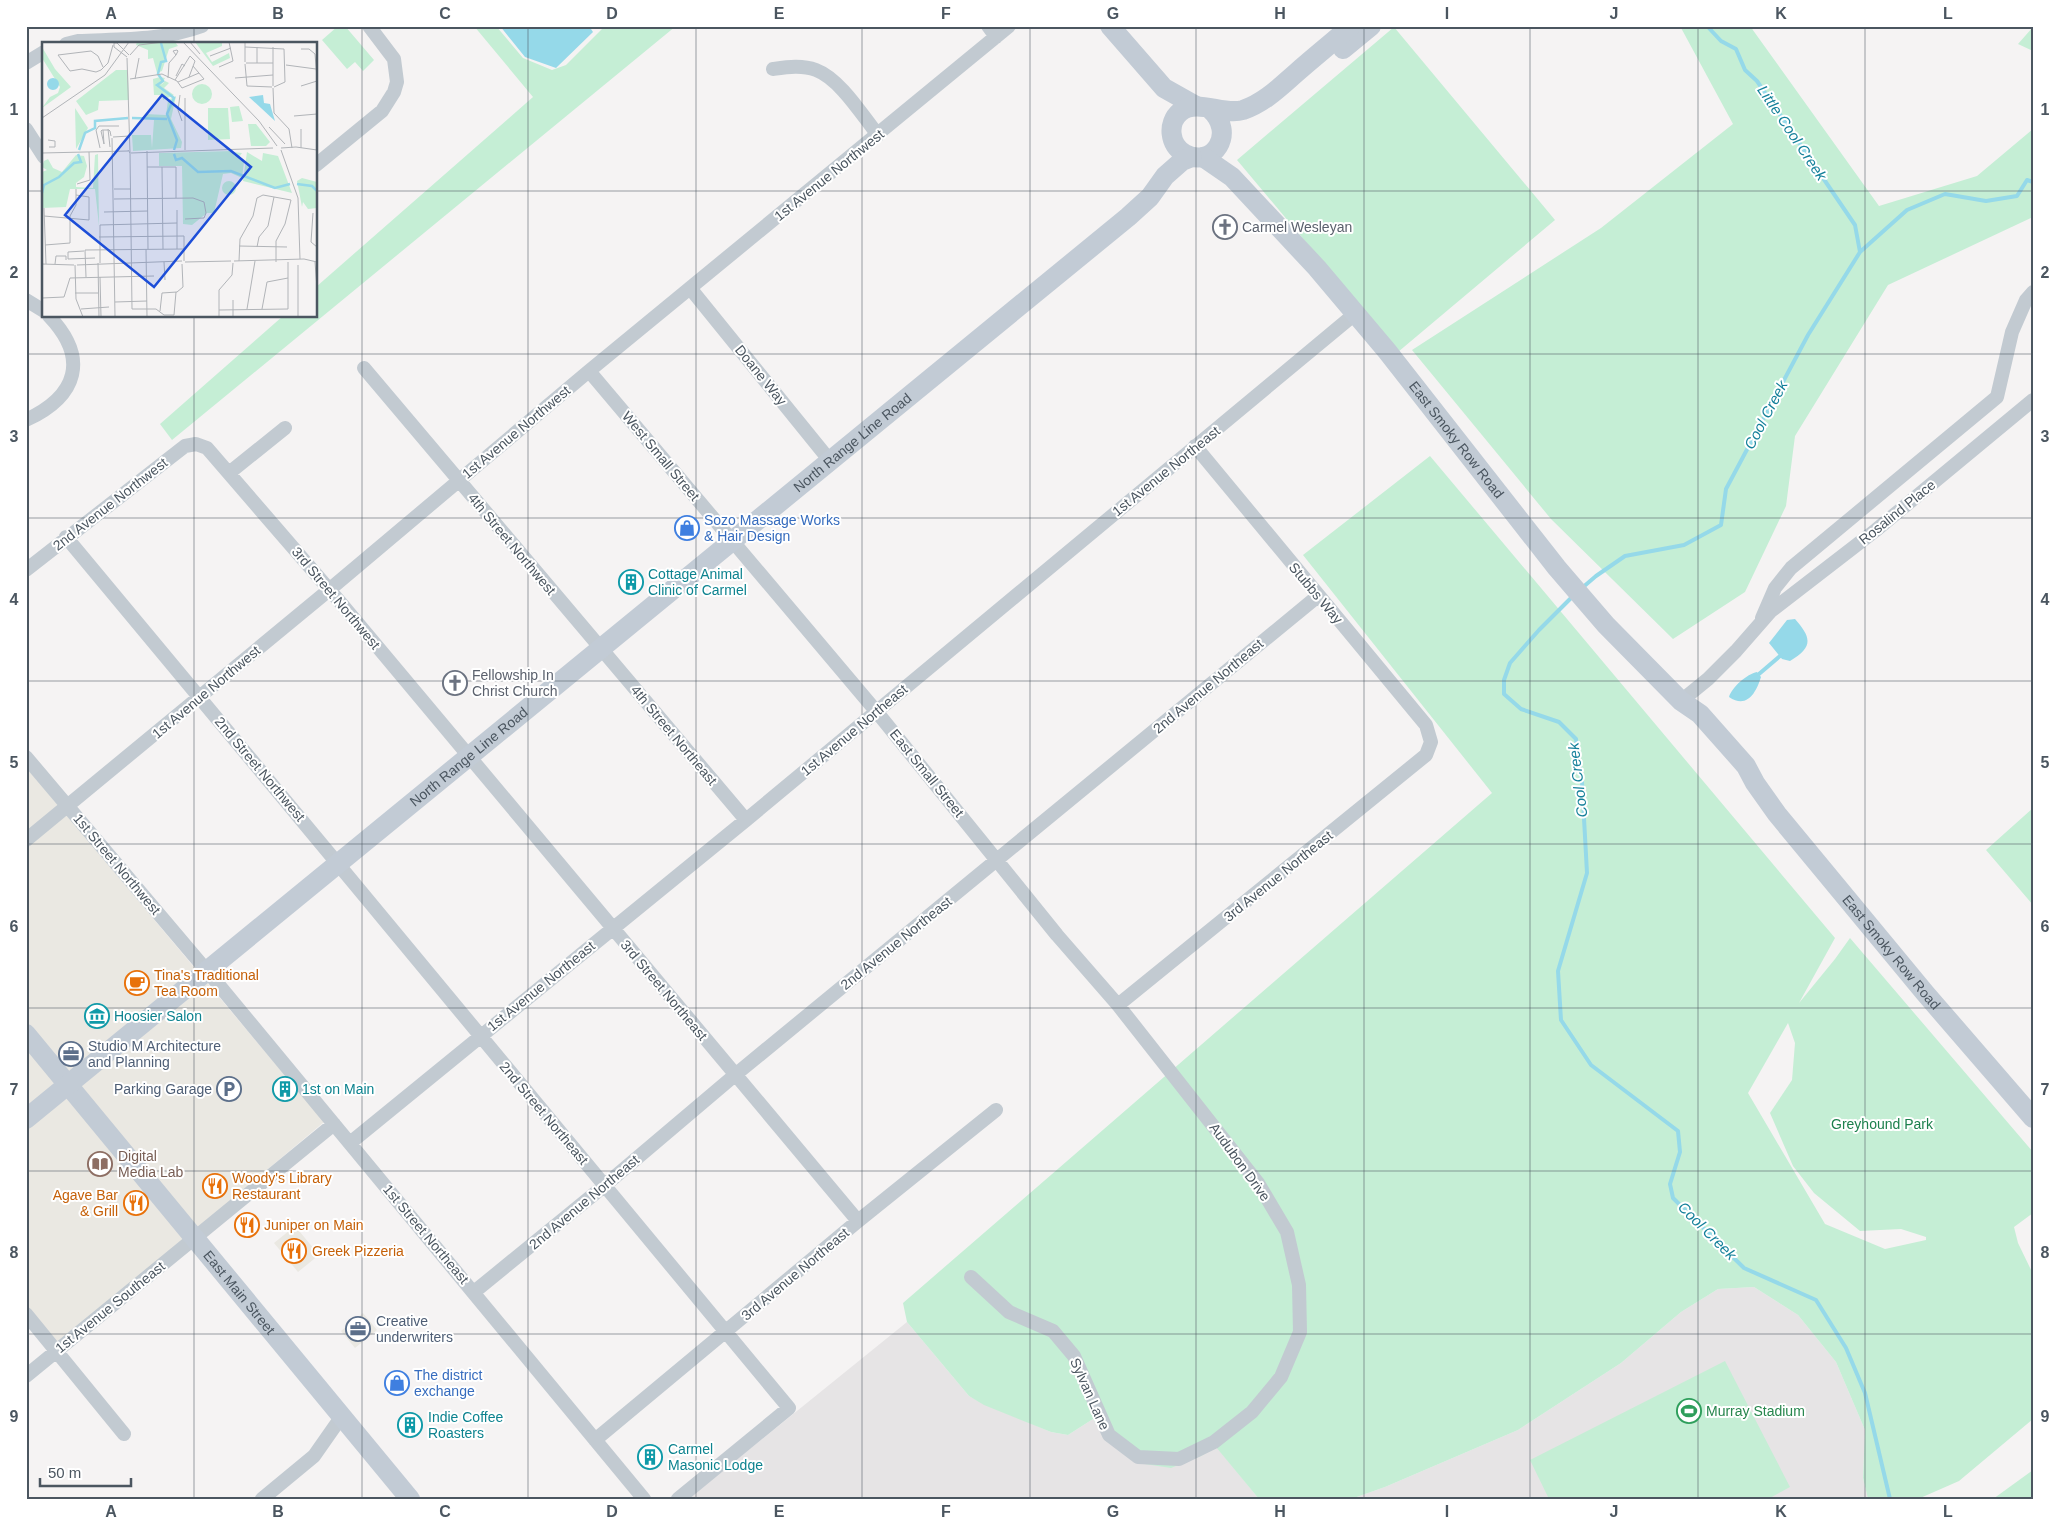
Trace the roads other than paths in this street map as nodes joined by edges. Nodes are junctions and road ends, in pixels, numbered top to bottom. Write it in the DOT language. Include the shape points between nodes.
graph roads {
  1 [pos="202,26"];
  2 [pos="369,26"];
  3 [pos="1009,26"];
  4 [pos="1110,26"];
  5 [pos="1351,26"];
  6 [pos="1370,26"];
  7 [pos="992,32"];
  8 [pos="72,42"];
  9 [pos="42,53"];
  10 [pos="26,63"];
  11 [pos="773,70"];
  12 [pos="1164,88"];
  13 [pos="1203,107"];
  14 [pos="26,129"];
  15 [pos="1173,132"];
  16 [pos="878,135"];
  17 [pos="1221,139"];
  18 [pos="42,155"];
  19 [pos="1197,157"];
  20 [pos="318,163"];
  21 [pos="1165,176"];
  22 [pos="1232,177"];
  23 [pos="690,288"];
  24 [pos="2033,292"];
  25 [pos="26,300"];
  26 [pos="42,311"];
  27 [pos="1356,313"];
  28 [pos="52,319"];
  29 [pos="364,368"];
  30 [pos="589,371"];
  31 [pos="2033,400"];
  32 [pos="26,420"];
  33 [pos="285,428"];
  34 [pos="196,444"];
  35 [pos="1196,446"];
  36 [pos="832,462"];
  37 [pos="229,473"];
  38 [pos="458,480"];
  39 [pos="66,538"];
  40 [pos="734,542"];
  41 [pos="26,570"];
  42 [pos="329,590"];
  43 [pos="1318,596"];
  44 [pos="1760,623"];
  45 [pos="602,650"];
  46 [pos="199,697"];
  47 [pos="1681,701"];
  48 [pos="876,712"];
  49 [pos="1431,742"];
  50 [pos="26,758"];
  51 [pos="470,758"];
  52 [pos="68,806"];
  53 [pos="746,820"];
  54 [pos="26,840"];
  55 [pos="998,860"];
  56 [pos="338,864"];
  57 [pos="612,927"];
  58 [pos="207,971"];
  59 [pos="1118,1005"];
  60 [pos="26,1034"];
  61 [pos="480,1036"];
  62 [pos="735,1075"];
  63 [pos="69,1085"];
  64 [pos="996,1110"];
  65 [pos="2033,1118"];
  66 [pos="26,1120"];
  67 [pos="334,1124"];
  68 [pos="350,1143"];
  69 [pos="604,1186"];
  70 [pos="858,1221"];
  71 [pos="195,1238"];
  72 [pos="971,1277"];
  73 [pos="474,1292"];
  74 [pos="26,1314"];
  75 [pos="726,1331"];
  76 [pos="56,1352"];
  77 [pos="26,1376"];
  78 [pos="342,1416"];
  79 [pos="124,1434"];
  80 [pos="596,1440"];
  81 [pos="1138,1457"];
  82 [pos="262,1499"];
  83 [pos="410,1499"];
  84 [pos="644,1499"];
  85 [pos="678,1499"];
  1 -- 8 [label="street" via="159,38"];
  2 -- 20 [label="street" via="394,60 397,82 394,92 382,111"];
  3 -- 7 [label="street, 1st Avenue Northwest"];
  4 -- 12 [label="main road"];
  5 -- 13 [label="main road" via="1251,107 1232,112"];
  6 -- 17 [label="main road" via="1266,111 1232,126"];
  7 -- 16 [label="street, 1st Avenue Northwest"];
  9 -- 10 [label="street"];
  11 -- 16 [label="street" via="794,67 823,73 839,87"];
  12 -- 13 [label="main road"];
  12 -- 15 [label="main road"];
  13 -- 15 [label="main road" via="1184,109 1175,118"];
  13 -- 17 [label="main road" via="1219,118"];
  14 -- 18 [label="street"];
  15 -- 19 [label="main road" via="1180,151"];
  15 -- 21 [label="main road, North Range Line Road"];
  16 -- 23 [label="street, 1st Avenue Northwest"];
  17 -- 19 [label="main road" via="1215,149"];
  17 -- 22 [label="main road, East Smoky Row Road"];
  19 -- 21 [label="main road, North Range Line Road" via="1182,161"];
  19 -- 22 [label="main road, East Smoky Row Road"];
  21 -- 36 [label="main road, North Range Line Road" via="1150,197 1128,218"];
  22 -- 27 [label="main road, East Smoky Row Road"];
  23 -- 30 [label="street, 1st Avenue Northwest"];
  23 -- 36 [label="street, Doane Way"];
  24 -- 44 [label="street, Rosalind Place" via="2012,332 1996,397 1791,568 1775,588"];
  25 -- 26 [label="street"];
  27 -- 35 [label="street, 1st Avenue Northeast"];
  27 -- 47 [label="main road, East Smoky Row Road" via="1606,626"];
  28 -- 32 [label="street" via="71,348 74,363 72,379 63,393"];
  29 -- 38 [label="street, 4th Street Northwest"];
  30 -- 38 [label="street, 1st Avenue Northwest"];
  30 -- 40 [label="street, West Small Street"];
  31 -- 44 [label="street, Rosalind Place"];
  33 -- 37 [label="street"];
  34 -- 37 [label="street, 3rd Street Northwest" via="207,448"];
  34 -- 39 [label="street, 2nd Avenue Northwest" via="185,446"];
  35 -- 43 [label="street, Stubbs Way"];
  35 -- 48 [label="street, 1st Avenue Northeast"];
  36 -- 40 [label="main road, North Range Line Road"];
  37 -- 42 [label="street, 3rd Street Northwest"];
  38 -- 42 [label="street, 1st Avenue Northwest"];
  38 -- 45 [label="street, 4th Street Northwest"];
  39 -- 41 [label="street, 2nd Avenue Northwest"];
  39 -- 46 [label="street, 2nd Street Northwest"];
  40 -- 45 [label="main road, North Range Line Road"];
  40 -- 48 [label="street, East Small Street"];
  42 -- 46 [label="street, 1st Avenue Northwest"];
  42 -- 51 [label="street, 3rd Street Northwest"];
  43 -- 49 [label="street, Stubbs Way" via="1426,725"];
  43 -- 55 [label="street, 2nd Avenue Northeast"];
  44 -- 47 [label="street, Rosalind Place" via="1714,674"];
  45 -- 51 [label="main road, North Range Line Road"];
  45 -- 53 [label="street, 4th Street Northeast"];
  46 -- 52 [label="street, 1st Avenue Northwest"];
  46 -- 56 [label="street, 2nd Street Northwest"];
  47 -- 65 [label="main road, East Smoky Row Road" via="1700,714 1746,766 1754,784 1874,932"];
  48 -- 53 [label="street, 1st Avenue Northeast"];
  48 -- 55 [label="street, East Small Street"];
  49 -- 59 [label="street, 3rd Avenue Northeast" via="1426,755"];
  50 -- 52 [label="street, 1st Street Northwest"];
  51 -- 56 [label="main road, North Range Line Road"];
  51 -- 57 [label="street, 3rd Street Northeast"];
  52 -- 54 [label="street, 1st Avenue Northwest"];
  52 -- 58 [label="street, 1st Street Northwest"];
  53 -- 57 [label="street, 1st Avenue Northeast"];
  55 -- 59 [label="street, East Small Street"];
  55 -- 62 [label="street, 2nd Avenue Northeast"];
  56 -- 58 [label="main road, North Range Line Road"];
  56 -- 61 [label="street, 2nd Street Northeast"];
  57 -- 61 [label="street, 1st Avenue Northeast"];
  57 -- 62 [label="street, 3rd Street Northeast"];
  58 -- 63 [label="main road, North Range Line Road"];
  58 -- 67 [label="street, 1st Street Northeast"];
  59 -- 81 [label="street, Audubon Drive" via="1258,1183 1287,1232 1299,1285 1300,1332 1281,1377 1252,1412 1214,1442 1179,1459"];
  60 -- 63 [label="main road, East Main Street"];
  61 -- 68 [label="street, 1st Avenue Northeast"];
  61 -- 69 [label="street, 2nd Street Northeast"];
  62 -- 69 [label="street, 2nd Avenue Northeast"];
  62 -- 70 [label="street, 3rd Street Northeast"];
  63 -- 66 [label="main road, North Range Line Road"];
  63 -- 71 [label="main road, East Main Street"];
  64 -- 70 [label="street, 3rd Avenue Northeast"];
  67 -- 68 [label="street, 1st Street Northeast"];
  67 -- 71 [label="street"];
  68 -- 73 [label="street, 1st Street Northeast"];
  69 -- 73 [label="street, 2nd Avenue Northeast"];
  69 -- 75 [label="street, 2nd Street Northeast"];
  70 -- 75 [label="street, 3rd Avenue Northeast"];
  71 -- 76 [label="street, 1st Avenue Southeast"];
  71 -- 78 [label="main road, East Main Street"];
  72 -- 81 [label="street, Sylvan Lane" via="1009,1312 1053,1331 1074,1356 1108,1435"];
  73 -- 80 [label="street, 1st Street Northeast"];
  74 -- 76 [label="street"];
  75 -- 80 [label="street, 3rd Avenue Northeast"];
  75 -- 85 [label="street, 2nd Street Northeast" via="789,1408"];
  76 -- 77 [label="street, 1st Avenue Southeast"];
  76 -- 79 [label="street"];
  78 -- 82 [label="street" via="314,1456"];
  78 -- 83 [label="main road, East Main Street"];
  80 -- 84 [label="street, 1st Street Northeast"];
}
